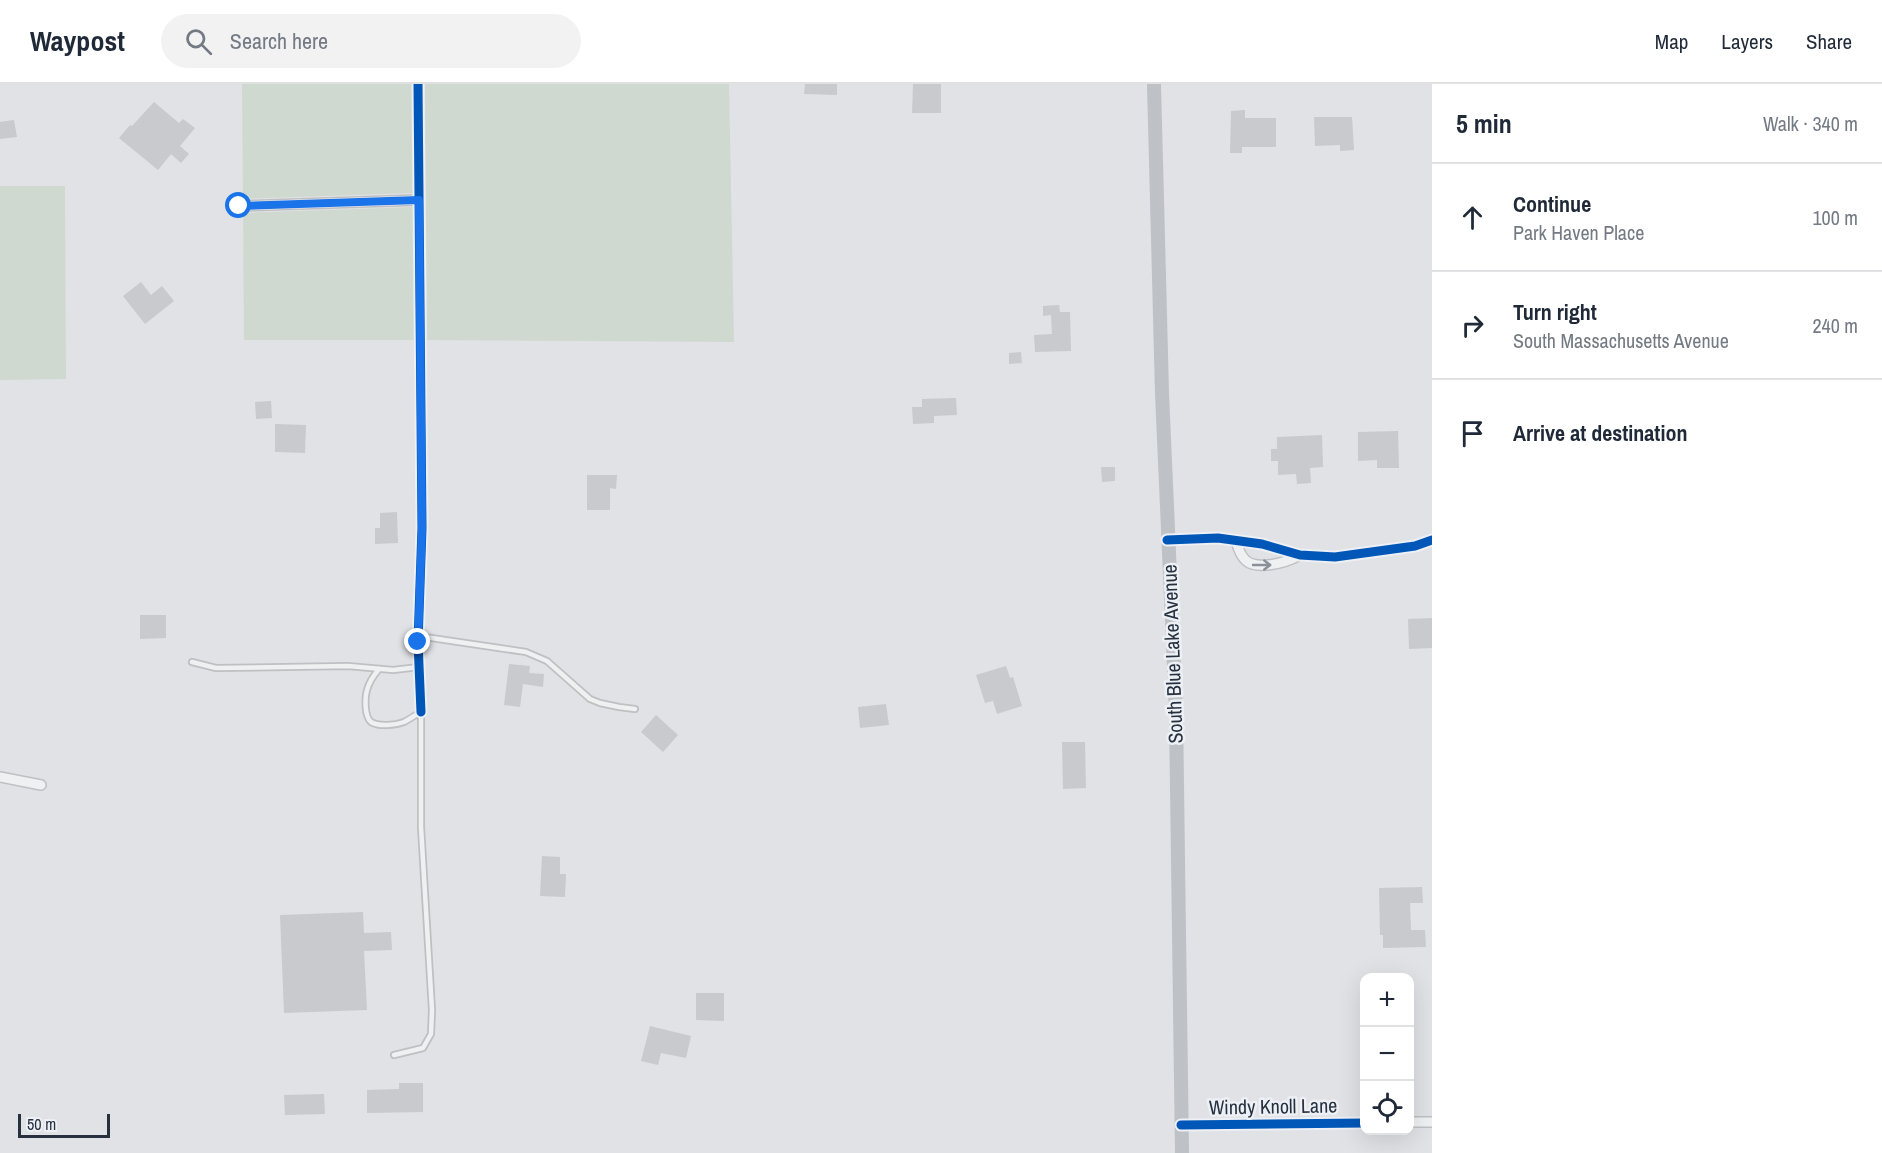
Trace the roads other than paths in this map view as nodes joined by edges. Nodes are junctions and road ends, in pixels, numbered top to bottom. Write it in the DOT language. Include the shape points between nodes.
graph roads {
  1 [pos="418,84"];
  2 [pos="1154,84"];
  3 [pos="419,200"];
  4 [pos="239,206"];
  5 [pos="1167,540"];
  6 [pos="1432,540"];
  7 [pos="1236,541"];
  8 [pos="1300,555"];
  9 [pos="418,636"];
  10 [pos="192,662"];
  11 [pos="419,667"];
  12 [pos="378,669"];
  13 [pos="635,708"];
  14 [pos="421,712"];
  15 [pos="0,777"];
  16 [pos="41,785"];
  17 [pos="394,1055"];
  18 [pos="1414,1122"];
  19 [pos="1432,1122"];
  20 [pos="1360,1123"];
  21 [pos="1181,1125"];
  22 [pos="1182,1153"];
  1 -- 3 [label="street"];
  2 -- 5 [label="main road, South Blue Lake Avenue"];
  3 -- 4 [label="street"];
  3 -- 9 [label="street" via="422,528"];
  5 -- 7 [label="street"];
  5 -- 21 [label="main road, South Blue Lake Avenue" via="1176,712"];
  6 -- 8 [label="street" via="1335,557"];
  7 -- 8 [label="street"];
  7 -- 8 [label="street, one-way" via="1243,558 1256,566 1280,564"];
  9 -- 11 [label="street"];
  9 -- 13 [label="lane" via="526,652 547,662 590,699"];
  10 -- 12 [label="lane" via="216,668"];
  11 -- 12 [label="lane"];
  11 -- 14 [label="street"];
  12 -- 14 [label="lane" via="367,689 369,719 391,725"];
  14 -- 17 [label="lane" via="421,827 431,1034 423,1048"];
  15 -- 16 [label="street"];
  18 -- 19 [label="street"];
  20 -- 21 [label="street, Windy Knoll Lane"];
  21 -- 22 [label="main road, South Blue Lake Avenue"];
}
